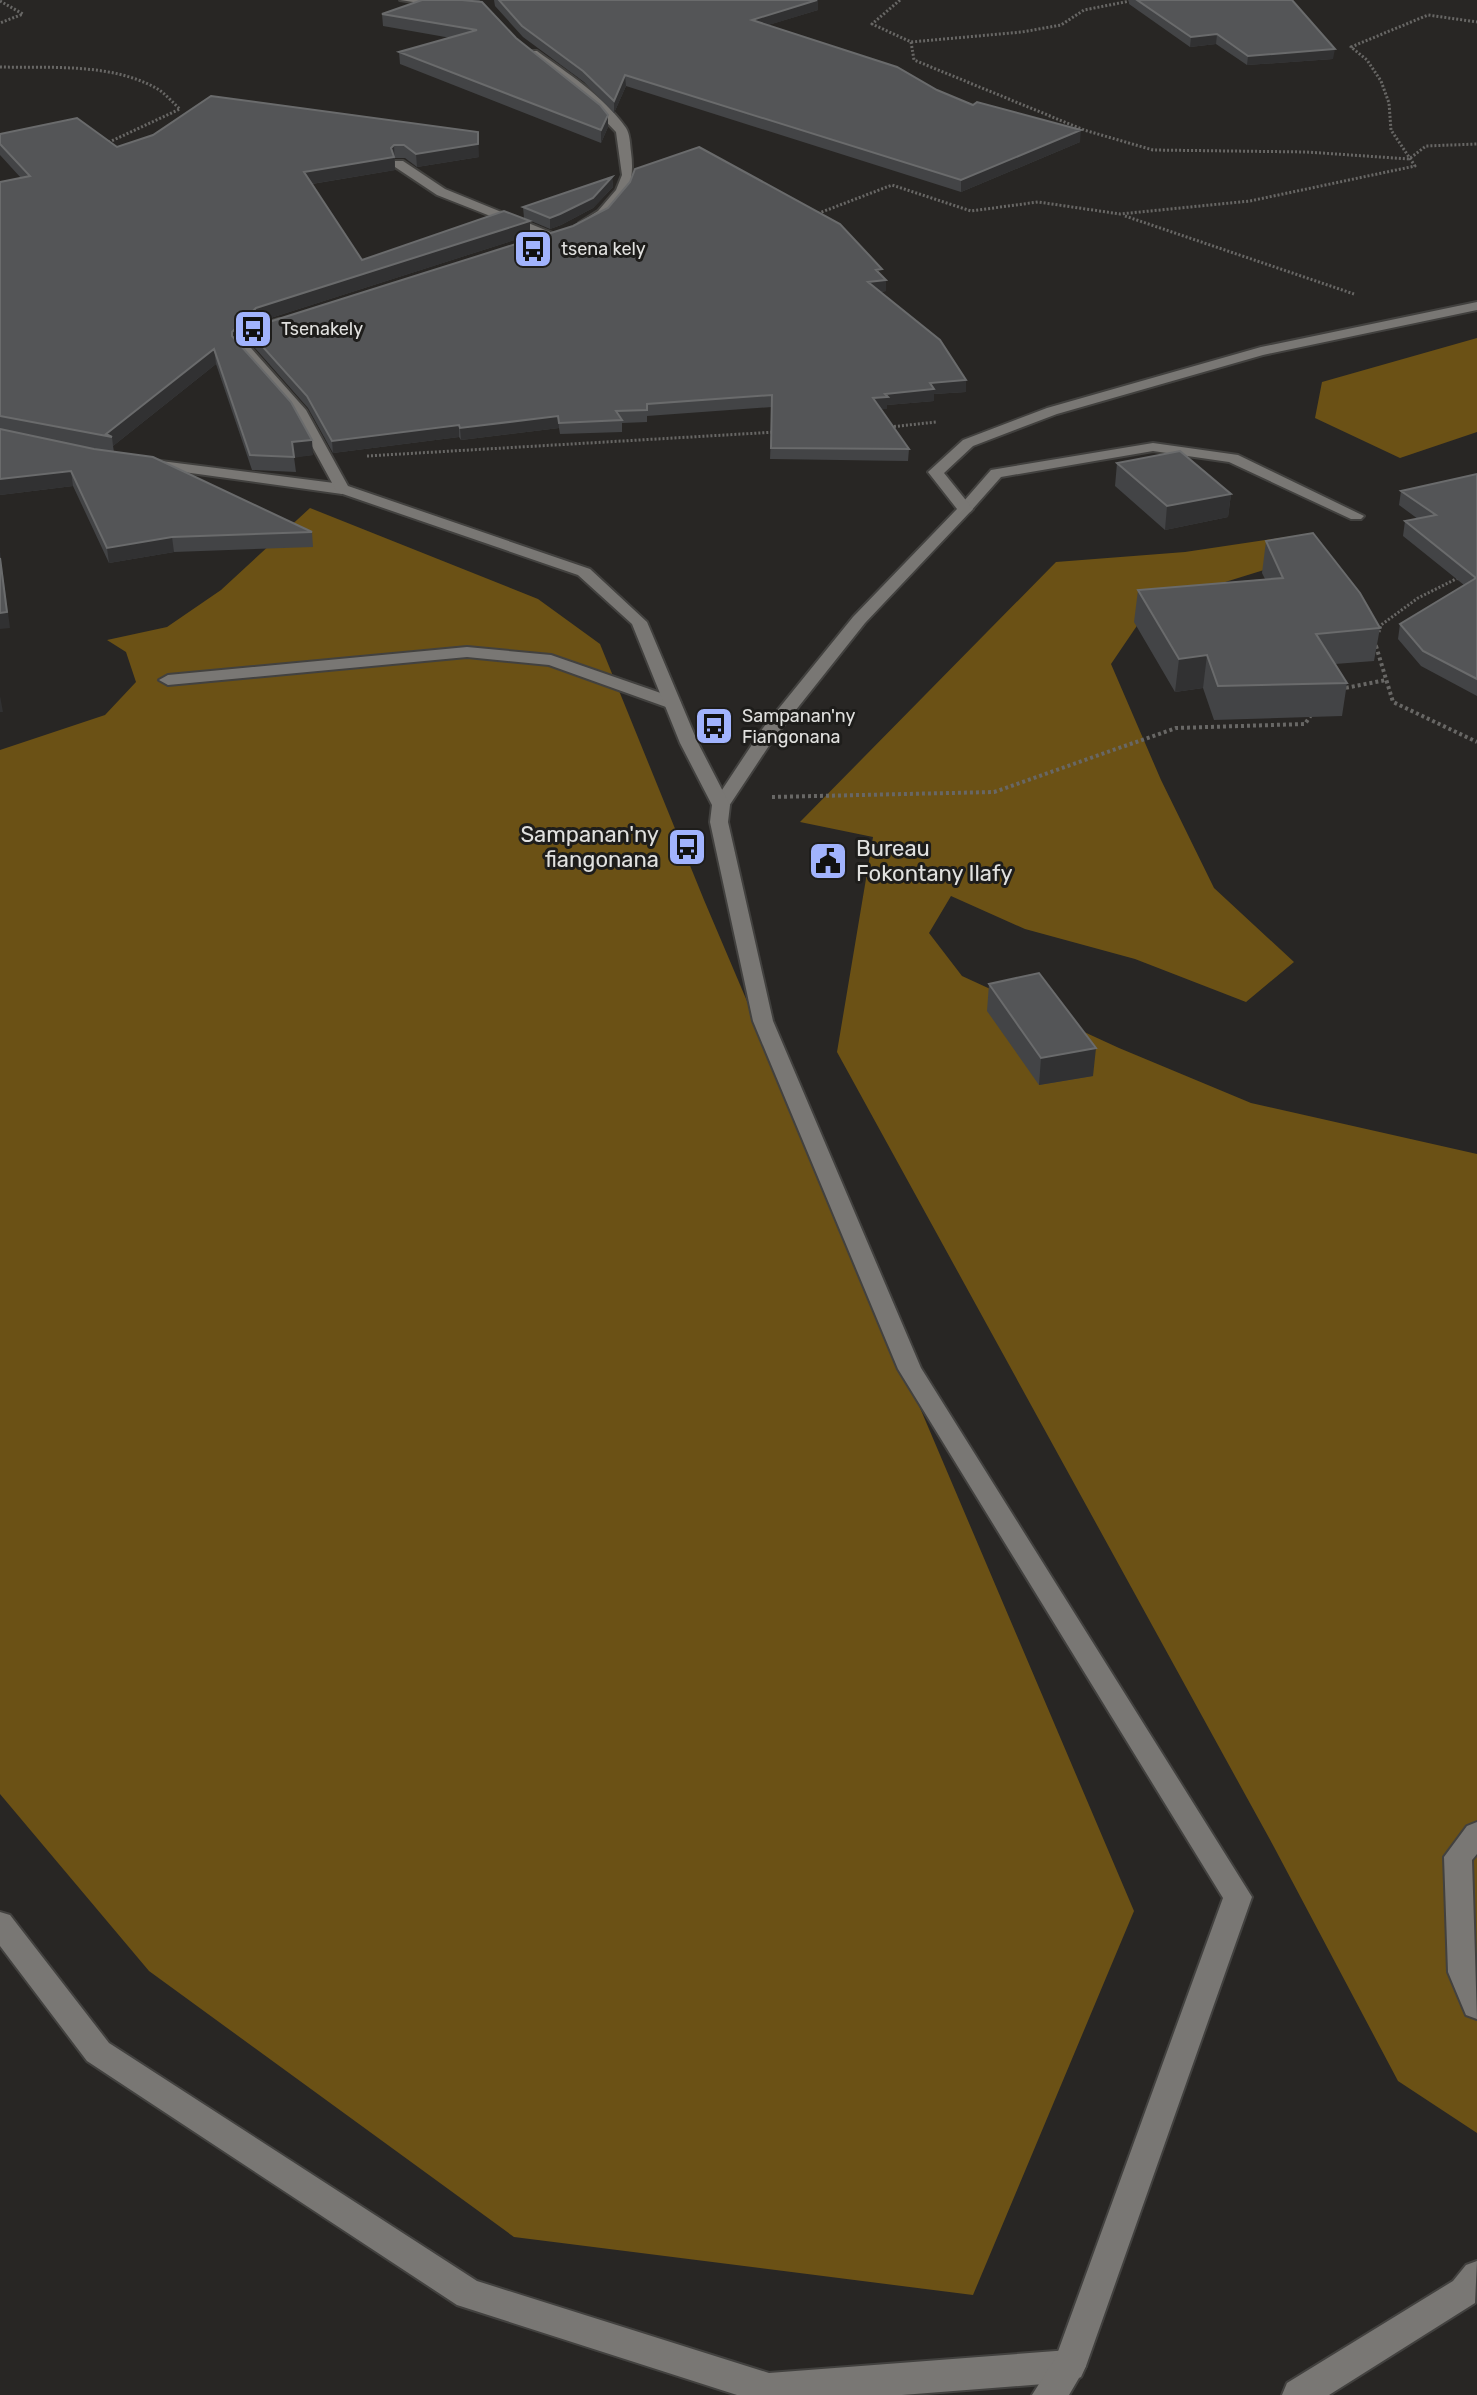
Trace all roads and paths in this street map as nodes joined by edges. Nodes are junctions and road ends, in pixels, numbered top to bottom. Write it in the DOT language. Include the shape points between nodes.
graph roads {
  1 [pos="405,0"];
  2 [pos="900,0"];
  3 [pos="1135,0"];
  4 [pos="0,1"];
  5 [pos="460,5"];
  6 [pos="1477,22"];
  7 [pos="0,23"];
  8 [pos="517,41"];
  9 [pos="911,42"];
  10 [pos="0,67"];
  11 [pos="1477,144"];
  12 [pos="93,149"];
  13 [pos="1409,159"];
  14 [pos="399,164"];
  15 [pos="1120,214"];
  16 [pos="810,217"];
  17 [pos="554,236"];
  18 [pos="540,241"];
  19 [pos="1477,306"];
  20 [pos="1423,315"];
  21 [pos="288,320"];
  22 [pos="938,422"];
  23 [pos="877,428"];
  24 [pos="782,432"];
  25 [pos="326,459"];
  26 [pos="128,461"];
  27 [pos="342,489"];
  28 [pos="965,509"];
  29 [pos="1356,516"];
  30 [pos="1465,575"];
  31 [pos="168,680"];
  32 [pos="1386,680"];
  33 [pos="1328,691"];
  34 [pos="1320,702"];
  35 [pos="672,703"];
  36 [pos="1477,742"];
  37 [pos="721,805"];
  38 [pos="1477,1834"];
  39 [pos="0,1924"];
  40 [pos="1477,2006"];
  41 [pos="1473,2289"];
  42 [pos="1069,2366"];
  43 [pos="1049,2395"];
  44 [pos="1299,2395"];
  1 -- 5 [label="street"];
  2 -- 9 [label="path" via="872,24"];
  3 -- 9 [label="path" via="1084,10 1061,25"];
  4 -- 7 [label="path" via="23,14"];
  6 -- 13 [label="path" via="1428,15 1351,47 1381,81 1391,130"];
  8 -- 17 [label="street" via="578,86 622,131 628,175 622,191 602,214"];
  9 -- 13 [label="path" via="914,60 923,66 1084,130 1153,150"];
  10 -- 12 [label="path" via="65,68 121,77 157,89 180,109"];
  11 -- 13 [label="path" via="1426,146"];
  13 -- 15 [label="path" via="1415,166 1250,201"];
  14 -- 17 [label="street" via="441,192"];
  15 -- 16 [label="path" via="1038,202 971,211 892,185"];
  15 -- 20 [label="path"];
  17 -- 18 [label="street"];
  19 -- 20 [label="street"];
  20 -- 28 [label="street" via="1261,351 1052,411 968,443 936,472"];
  21 -- 25 [label="street" via="264,328 243,348 301,413"];
  22 -- 23 [label="path"];
  24 -- 25 [label="path"];
  25 -- 27 [label="street"];
  26 -- 27 [label="street"];
  27 -- 35 [label="street" via="584,572 639,622"];
  28 -- 29 [label="street" via="996,473 1153,447 1233,458"];
  28 -- 37 [label="street" via="859,620 769,732"];
  30 -- 32 [label="path" via="1418,598 1381,625 1375,644"];
  31 -- 35 [label="street" via="467,652 551,660"];
  32 -- 33 [label="path"];
  32 -- 36 [label="path" via="1393,702"];
  34 -- 37 [label="path" via="1305,724 1176,728 994,792 778,797"];
  35 -- 37 [label="street"];
  37 -- 42 [label="street" via="719,822 763,1021 910,1369 1238,1897"];
  38 -- 40 [label="street" via="1458,1857 1463,1972"];
  39 -- 42 [label="street" via="98,2052 468,2294 769,2389"];
  41 -- 44 [label="street"];
  42 -- 43 [label="street"];
}
